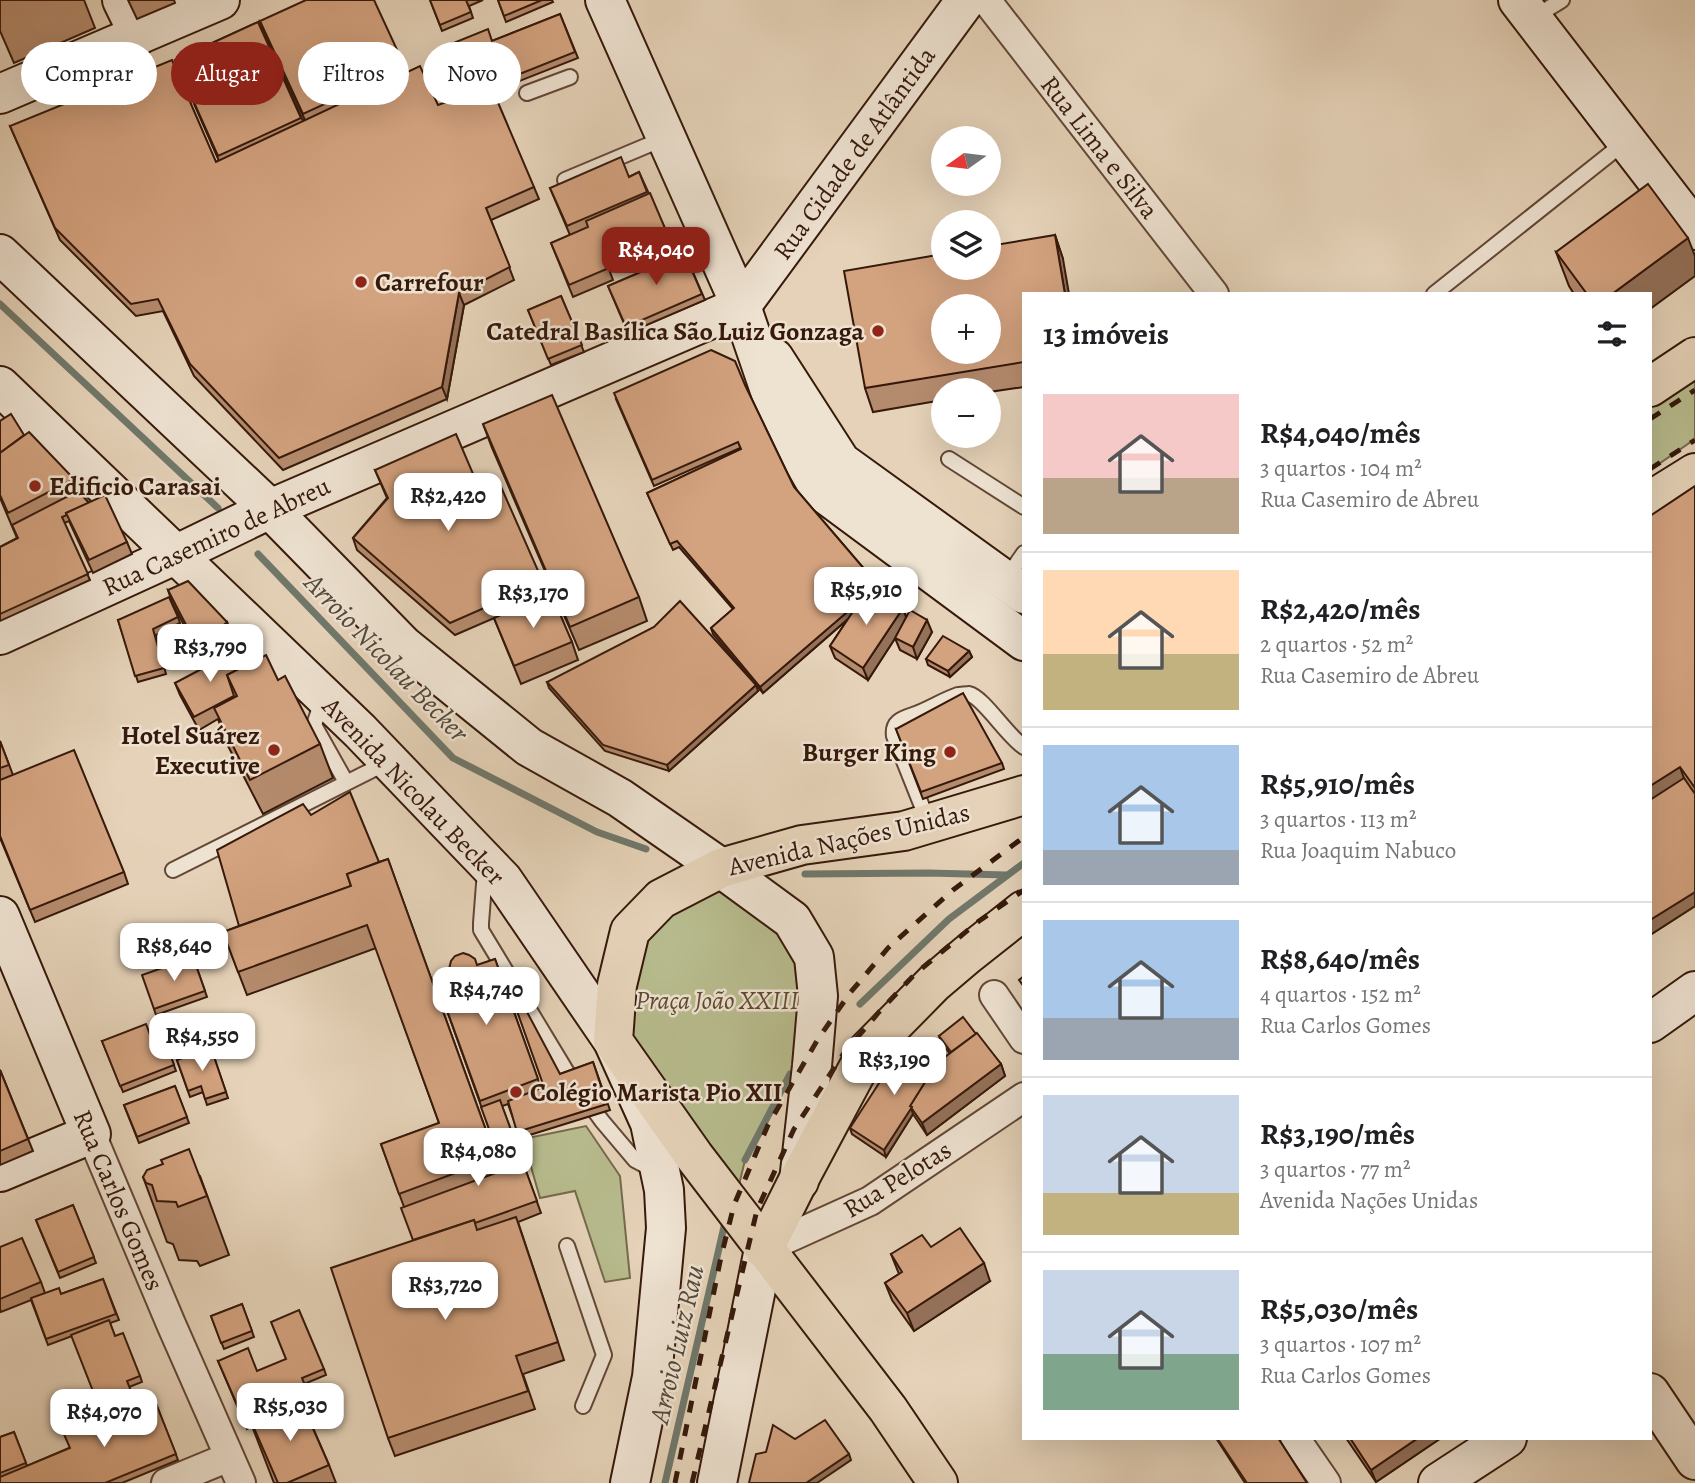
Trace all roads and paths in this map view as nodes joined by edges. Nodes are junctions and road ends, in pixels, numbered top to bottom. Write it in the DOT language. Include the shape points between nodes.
graph roads {
  1 [pos="122,0"];
  2 [pos="220,0"];
  3 [pos="605,0"];
  4 [pos="966,0"];
  5 [pos="986,0"];
  6 [pos="1537,6"];
  7 [pos="139,35"];
  8 [pos="570,77"];
  9 [pos="527,93"];
  10 [pos="0,94"];
  11 [pos="667,137"];
  12 [pos="1626,141"];
  13 [pos="565,180"];
  14 [pos="1695,230"];
  15 [pos="0,254"];
  16 [pos="1212,292"];
  17 [pos="1437,292"];
  18 [pos="741,306"];
  19 [pos="1695,358"];
  20 [pos="0,386"];
  21 [pos="1652,386"];
  22 [pos="949,459"];
  23 [pos="1695,473"];
  24 [pos="1652,500"];
  25 [pos="1022,506"];
  26 [pos="270,509"];
  27 [pos="177,554"];
  28 [pos="1017,576"];
  29 [pos="255,631"];
  30 [pos="0,635"];
  31 [pos="1022,639"];
  32 [pos="205,671"];
  33 [pos="323,696"];
  34 [pos="1022,746"];
  35 [pos="389,761"];
  36 [pos="346,782"];
  37 [pos="1022,796"];
  38 [pos="929,824"];
  39 [pos="486,863"];
  40 [pos="721,868"];
  41 [pos="173,870"];
  42 [pos="1022,912"];
  43 [pos="0,916"];
  44 [pos="1695,991"];
  45 [pos="994,995"];
  46 [pos="1652,1022"];
  47 [pos="1022,1036"];
  48 [pos="613,1041"];
  49 [pos="1022,1098"];
  50 [pos="91,1134"];
  51 [pos="0,1172"];
  52 [pos="660,1174"];
  53 [pos="799,1181"];
  54 [pos="567,1246"];
  55 [pos="764,1249"];
  56 [pos="1652,1396"];
  57 [pos="583,1406"];
  58 [pos="1296,1440"];
  59 [pos="1504,1440"];
  60 [pos="229,1457"];
  61 [pos="1695,1460"];
  62 [pos="166,1483"];
  63 [pos="241,1483"];
  64 [pos="630,1483"];
  65 [pos="717,1483"];
  66 [pos="938,1483"];
  67 [pos="1326,1483"];
  68 [pos="1438,1483"];
  1 -- 7 [label="street"];
  2 -- 7 [label="street"];
  3 -- 11 [label="street"];
  4 -- 18 [label="street, Rua Cidade de Atlântida"];
  5 -- 16 [label="street, Rua Lima e Silva"];
  6 -- 12 [label="street"];
  7 -- 10 [label="street"];
  8 -- 9 [label="lane"];
  11 -- 13 [label="lane"];
  11 -- 18 [label="street"];
  12 -- 14 [label="street"];
  12 -- 17 [label="lane"];
  15 -- 26 [label="street"];
  18 -- 26 [label="street, Rua Casemiro de Abreu"];
  18 -- 28 [label="street" via="841,462"];
  18 -- 31 [label="street" via="780,420 820,490"];
  19 -- 21 [label="main road"];
  20 -- 27 [label="street, Avenida Nicolau Becker"];
  22 -- 25 [label="lane"];
  23 -- 24 [label="main road"];
  26 -- 27 [label="street, Rua Casemiro de Abreu"];
  26 -- 40 [label="street" via="404,645 528,747 621,798"];
  27 -- 29 [label="street, Avenida Nicolau Becker"];
  27 -- 30 [label="street, Rua Casemiro de Abreu"];
  29 -- 32 [label="lane"];
  29 -- 33 [label="street, Avenida Nicolau Becker"];
  33 -- 35 [label="street, Avenida Nicolau Becker"];
  33 -- 36 [label="lane" via="314,725"];
  34 -- 38 [label="lane" via="969,694 896,723 894,736"];
  35 -- 36 [label="lane"];
  35 -- 39 [label="street, Avenida Nicolau Becker"];
  36 -- 41 [label="lane"];
  37 -- 38 [label="main road, Avenida Nações Unidas"];
  38 -- 40 [label="main road, Avenida Nações Unidas" via="802,845"];
  39 -- 48 [label="street, Avenida Nicolau Becker" via="503,880"];
  39 -- 52 [label="lane" via="481,930 568,1074 602,1121 635,1160"];
  40 -- 48 [label="main road, Avenida Nações Unidas" via="661,899 629,931 617,985"];
  40 -- 53 [label="street" via="793,920 814,957 818,996 815,1042"];
  42 -- 53 [label="main road" via="943,976 868,1051"];
  43 -- 50 [label="street, Rua Carlos Gomes"];
  44 -- 46 [label="street"];
  45 -- 47 [label="street"];
  48 -- 52 [label="street, Avenida Nações Unidas" via="650,1123"];
  48 -- 55 [label="main road, Avenida Nicolau Becker"];
  49 -- 55 [label="street, Rua Pelotas" via="870,1201"];
  50 -- 51 [label="street"];
  50 -- 60 [label="street, Rua Carlos Gomes"];
  52 -- 64 [label="street, Avenida Nações Unidas" via="666,1228 652,1377"];
  53 -- 55 [label="main road"];
  54 -- 57 [label="lane" via="604,1355"];
  55 -- 65 [label="street"];
  55 -- 66 [label="main road, Avenida Nicolau Becker" via="888,1409"];
  56 -- 61 [label="street"];
  58 -- 67 [label="street"];
  59 -- 68 [label="street"];
  60 -- 62 [label="street"];
  60 -- 63 [label="street, Rua Carlos Gomes"];
}
